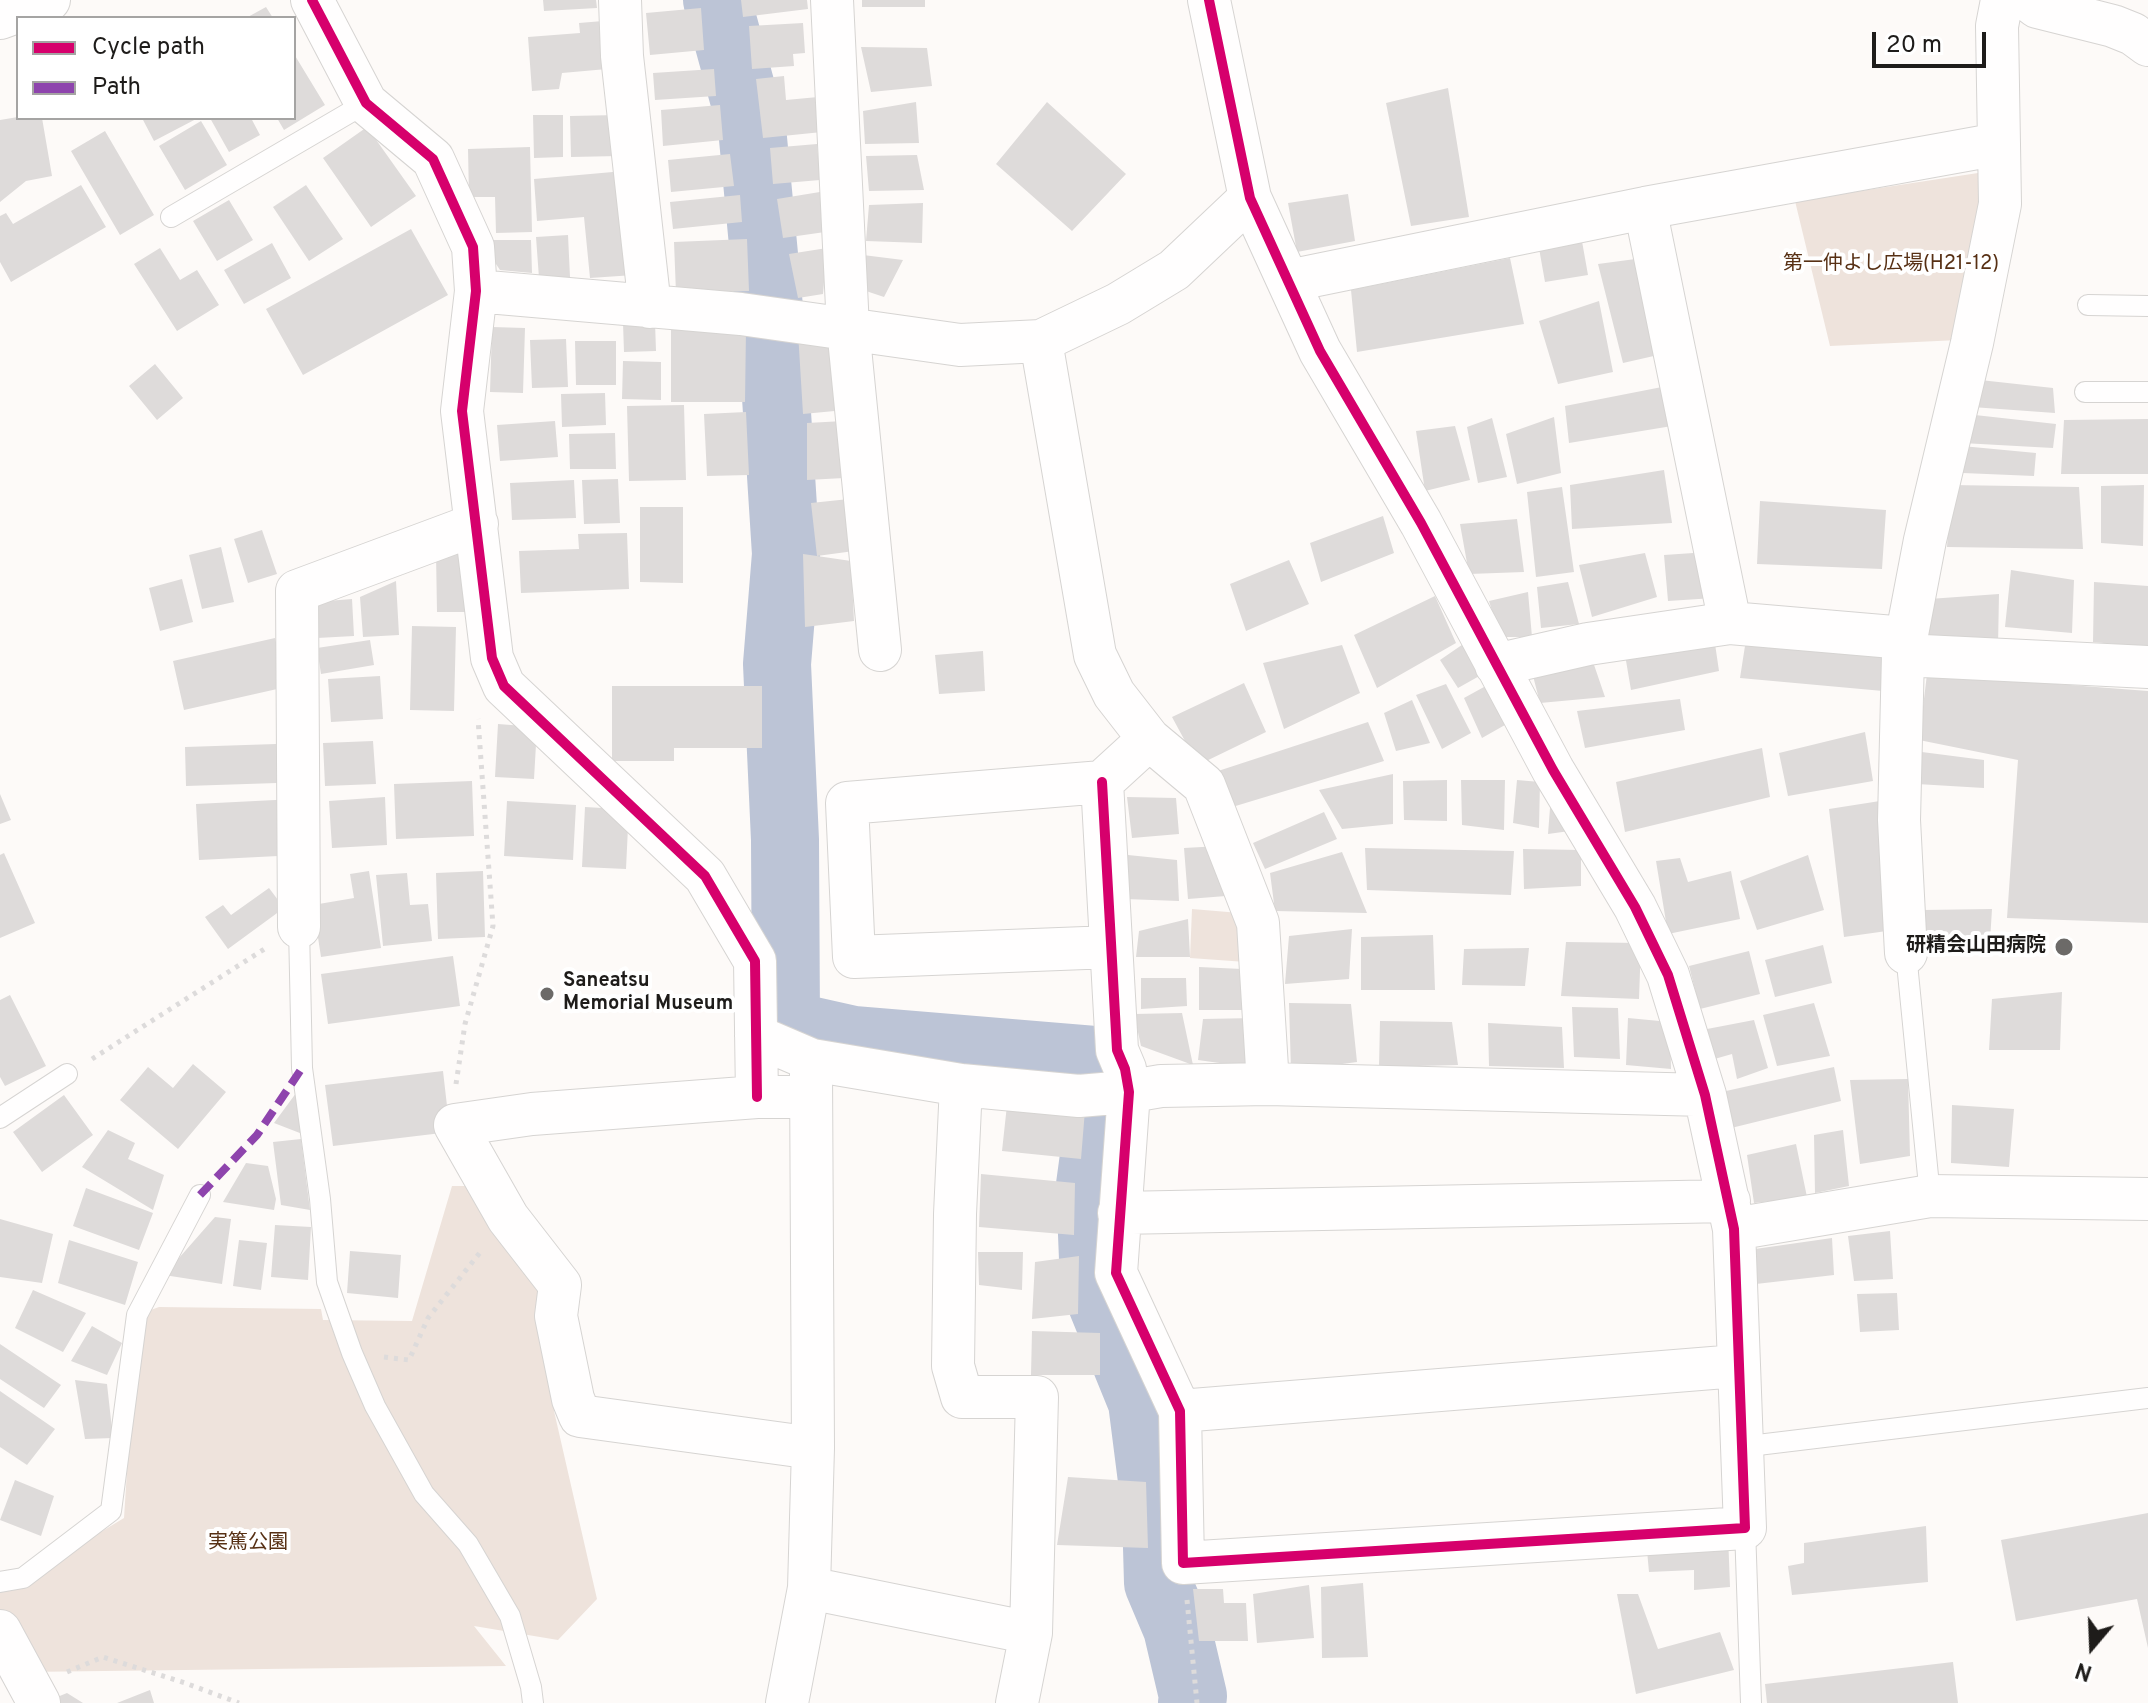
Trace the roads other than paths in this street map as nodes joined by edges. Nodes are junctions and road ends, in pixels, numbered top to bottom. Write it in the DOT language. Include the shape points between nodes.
graph roads {
  1 [pos="49,0"];
  2 [pos="312,0"];
  3 [pos="620,0"];
  4 [pos="832,0"];
  5 [pos="1209,0"];
  6 [pos="2002,0"];
  7 [pos="2028,0"];
  8 [pos="0,18"];
  9 [pos="2148,45"];
  10 [pos="366,103"];
  11 [pos="1999,144"];
  12 [pos="1250,198"];
  13 [pos="1645,208"];
  14 [pos="171,217"];
  15 [pos="1288,281"];
  16 [pos="476,291"];
  17 [pos="2088,305"];
  18 [pos="2148,306"];
  19 [pos="650,307"];
  20 [pos="848,328"];
  21 [pos="1041,341"];
  22 [pos="2085,392"];
  23 [pos="2148,392"];
  24 [pos="477,524"];
  25 [pos="1730,623"];
  26 [pos="1904,646"];
  27 [pos="880,650"];
  28 [pos="1496,665"];
  29 [pos="2148,667"];
  30 [pos="1149,739"];
  31 [pos="1102,782"];
  32 [pos="299,927"];
  33 [pos="1111,947"];
  34 [pos="1906,953"];
  35 [pos="756,1036"];
  36 [pos="67,1074"];
  37 [pos="810,1078"];
  38 [pos="1268,1084"];
  39 [pos="961,1085"];
  40 [pos="1127,1092"];
  41 [pos="1705,1095"];
  42 [pos="757,1097"];
  43 [pos="0,1118"];
  44 [pos="200,1195"];
  45 [pos="1930,1196"];
  46 [pos="2148,1199"];
  47 [pos="1119,1213"];
  48 [pos="1731,1215"];
  49 [pos="1737,1366"];
  50 [pos="2148,1398"];
  51 [pos="1180,1411"];
  52 [pos="1741,1447"];
  53 [pos="813,1448"];
  54 [pos="1745,1528"];
  55 [pos="0,1582"];
  56 [pos="809,1588"];
  57 [pos="0,1631"];
  58 [pos="1031,1633"];
  59 [pos="31,1688"];
  60 [pos="533,1703"];
  61 [pos="787,1703"];
  62 [pos="1017,1703"];
  63 [pos="1751,1703"];
  1 -- 8 [label="street"];
  2 -- 10 [label="street"];
  3 -- 19 [label="street"];
  4 -- 20 [label="street"];
  5 -- 12 [label="street"];
  6 -- 11 [label="street" via="1997,26"];
  7 -- 9 [label="street" via="2113,26"];
  10 -- 14 [label="lane"];
  10 -- 16 [label="street" via="433,159 473,247"];
  11 -- 13 [label="street"];
  11 -- 26 [label="street" via="2000,204"];
  12 -- 15 [label="street"];
  12 -- 21 [label="street" via="1174,270"];
  13 -- 15 [label="street"];
  13 -- 25 [label="street"];
  15 -- 28 [label="street" via="1320,351 1421,523"];
  16 -- 19 [label="street"];
  16 -- 24 [label="street" via="462,411"];
  17 -- 18 [label="lane"];
  19 -- 20 [label="street"];
  20 -- 21 [label="street" via="960,345"];
  20 -- 27 [label="street"];
  21 -- 30 [label="street" via="1095,655 1114,694"];
  22 -- 23 [label="lane"];
  24 -- 32 [label="street" via="297,591"];
  24 -- 35 [label="street" via="492,658 504,686 705,876 755,961"];
  25 -- 26 [label="street"];
  25 -- 28 [label="street" via="1588,644"];
  26 -- 29 [label="street"];
  26 -- 34 [label="street" via="1899,820"];
  28 -- 41 [label="street" via="1635,907 1668,975"];
  30 -- 31 [label="street"];
  30 -- 38 [label="street" via="1204,785 1258,923"];
  31 -- 33 [label="street"];
  31 -- 33 [label="street" via="847,803 854,957"];
  32 -- 60 [label="lane" via="302,1068 327,1282 375,1406 424,1494 468,1544 510,1616"];
  33 -- 40 [label="street" via="1117,1050"];
  34 -- 45 [label="lane"];
  35 -- 37 [label="street"];
  35 -- 42 [label="street"];
  36 -- 43 [label="lane"];
  37 -- 39 [label="street"];
  37 -- 42 [label="street"];
  37 -- 53 [label="street"];
  38 -- 40 [label="street" via="1161,1086"];
  38 -- 41 [label="street"];
  39 -- 40 [label="street" via="1079,1096"];
  39 -- 58 [label="street" via="953,1366 962,1397 1037,1397"];
  40 -- 47 [label="street"];
  41 -- 48 [label="street"];
  42 -- 53 [label="street" via="455,1125 508,1218 560,1285 556,1316 580,1416"];
  44 -- 55 [label="lane" via="137,1315 111,1511 23,1578"];
  45 -- 46 [label="street"];
  45 -- 48 [label="street"];
  47 -- 48 [label="street"];
  47 -- 51 [label="street" via="1116,1273"];
  48 -- 49 [label="street"];
  49 -- 51 [label="street"];
  49 -- 52 [label="street"];
  50 -- 52 [label="lane"];
  51 -- 54 [label="street" via="1183,1563"];
  52 -- 54 [label="street"];
  53 -- 56 [label="street"];
  54 -- 63 [label="lane"];
  56 -- 58 [label="street"];
  56 -- 61 [label="street"];
  57 -- 59 [label="street"];
  58 -- 62 [label="street"];
}
